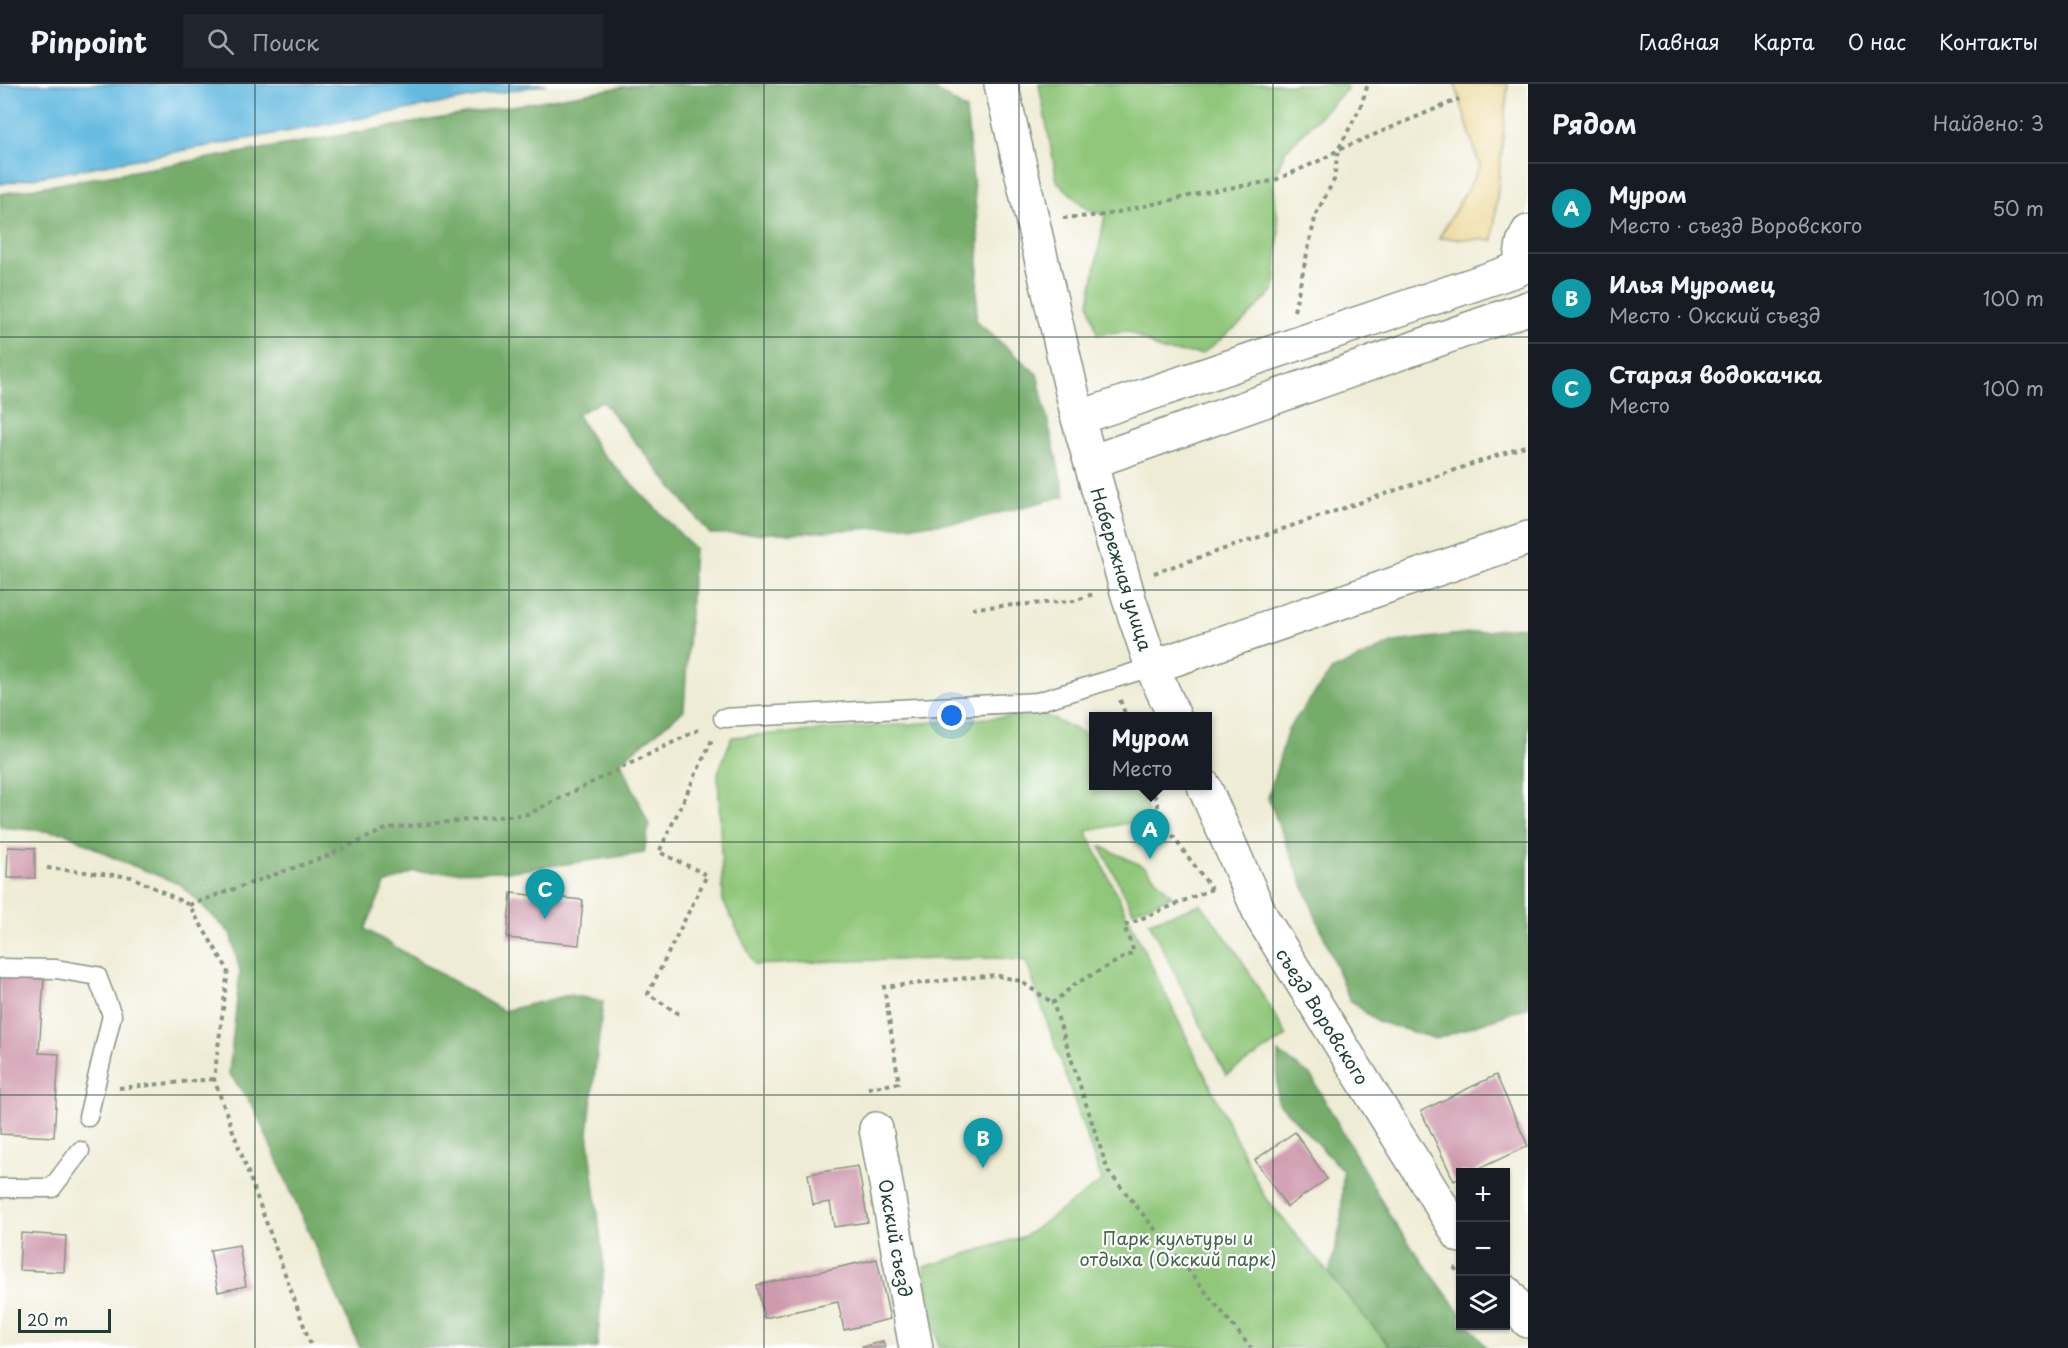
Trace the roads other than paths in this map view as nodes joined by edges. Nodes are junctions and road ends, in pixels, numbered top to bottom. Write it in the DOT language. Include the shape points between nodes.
graph roads {
  1 [pos="1001,84"];
  2 [pos="1528,232"];
  3 [pos="1528,308"];
  4 [pos="1078,418"];
  5 [pos="1091,462"];
  6 [pos="1528,538"];
  7 [pos="1152,667"];
  8 [pos="1172,712"];
  9 [pos="723,718"];
  10 [pos="1206,790"];
  11 [pos="0,968"];
  12 [pos="88,1117"];
  13 [pos="876,1129"];
  14 [pos="80,1151"];
  15 [pos="0,1188"];
  16 [pos="1456,1228"];
  17 [pos="1510,1297"];
  18 [pos="1528,1321"];
  19 [pos="916,1348"];
  1 -- 4 [label="street, Набережная улица"];
  2 -- 4 [label="street" via="1519,269"];
  3 -- 5 [label="street"];
  4 -- 5 [label="street, Набережная улица"];
  5 -- 7 [label="street, Набережная улица"];
  6 -- 7 [label="street, Набережная улица"];
  7 -- 8 [label="street"];
  7 -- 9 [label="lane" via="1036,702"];
  10 -- 16 [label="street, съезд Воровского" via="1262,918"];
  11 -- 12 [label="lane" via="56,969 96,976 112,1015"];
  13 -- 19 [label="street, Окский съезд"];
  14 -- 15 [label="lane" via="52,1188"];
  17 -- 18 [label="street"];
}
